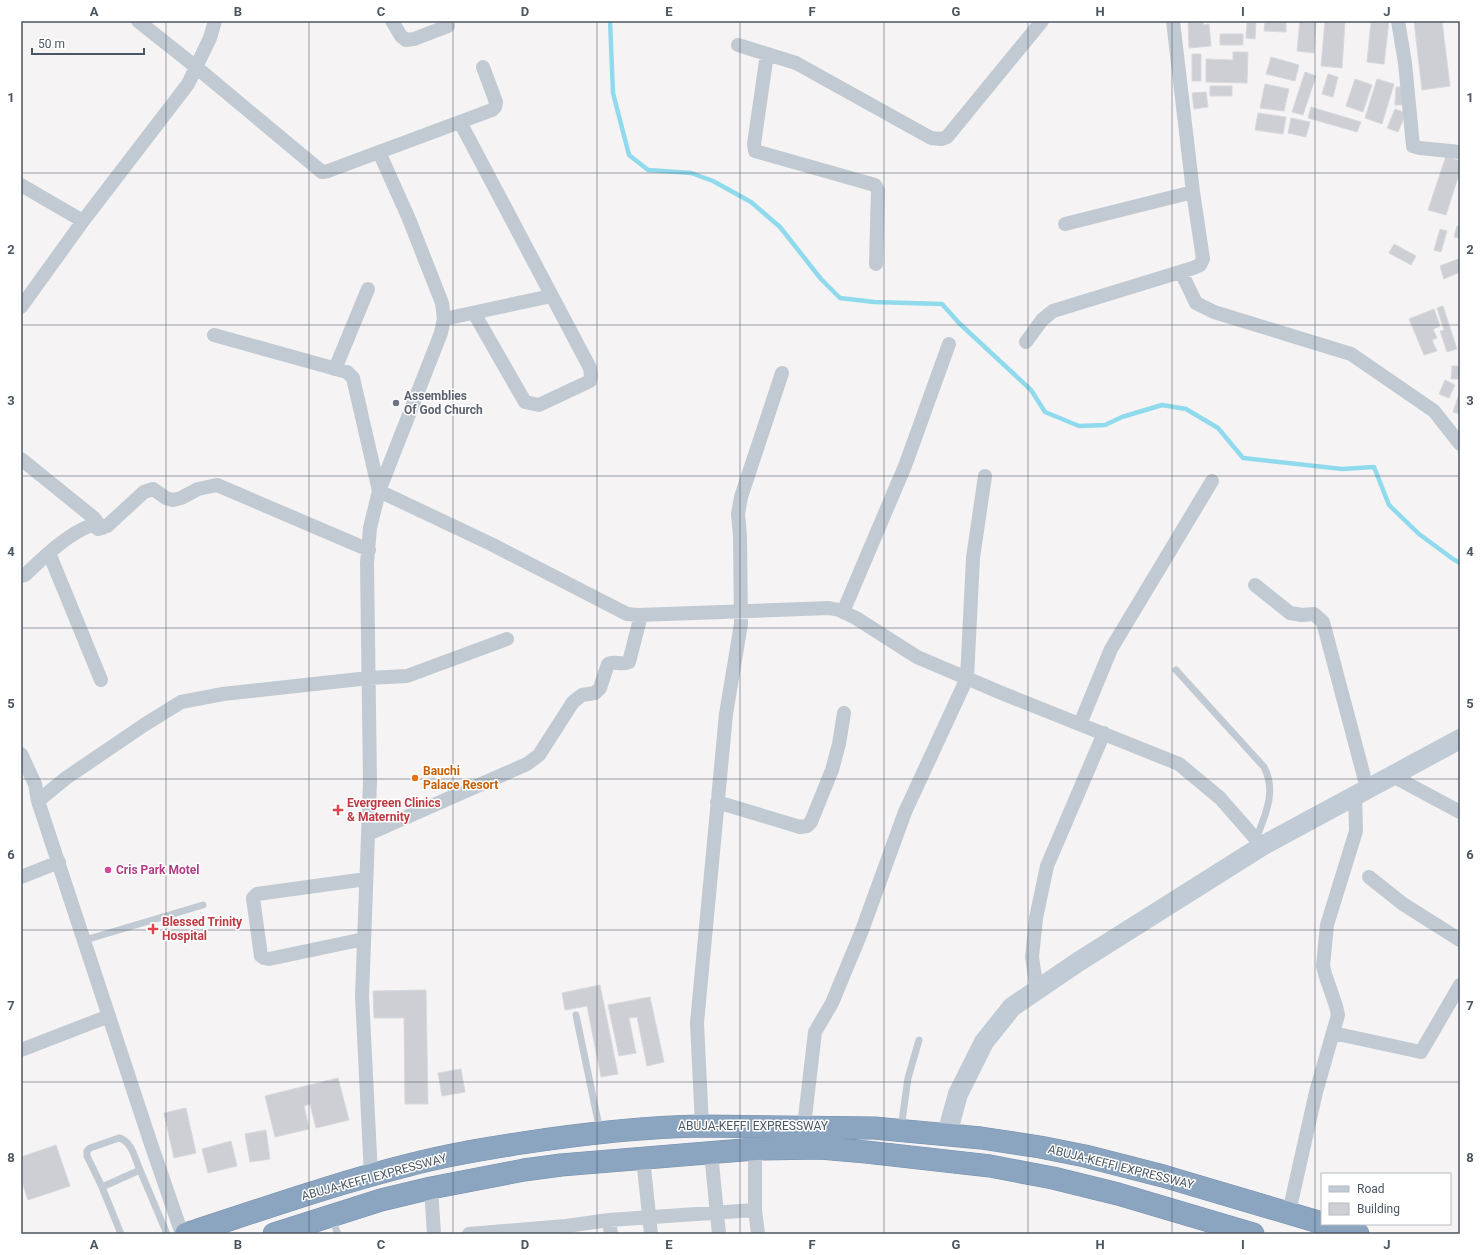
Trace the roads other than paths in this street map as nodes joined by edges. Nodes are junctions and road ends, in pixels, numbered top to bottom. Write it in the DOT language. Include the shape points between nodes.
graph roads {
  1 [pos="138,21"];
  2 [pos="215,21"];
  3 [pos="392,21"];
  4 [pos="1042,21"];
  5 [pos="1173,21"];
  6 [pos="1398,21"];
  7 [pos="448,26"];
  8 [pos="738,45"];
  9 [pos="767,54"];
  10 [pos="196,67"];
  11 [pos="483,67"];
  12 [pos="460,122"];
  13 [pos="379,152"];
  14 [pos="1460,152"];
  15 [pos="21,184"];
  16 [pos="1193,192"];
  17 [pos="83,222"];
  18 [pos="1065,224"];
  19 [pos="876,264"];
  20 [pos="1181,272"];
  21 [pos="368,289"];
  22 [pos="551,296"];
  23 [pos="21,307"];
  24 [pos="474,313"];
  25 [pos="444,319"];
  26 [pos="214,335"];
  27 [pos="1026,342"];
  28 [pos="949,344"];
  29 [pos="335,369"];
  30 [pos="782,373"];
  31 [pos="1460,444"];
  32 [pos="21,459"];
  33 [pos="985,476"];
  34 [pos="1212,481"];
  35 [pos="379,492"];
  36 [pos="102,528"];
  37 [pos="369,550"];
  38 [pos="49,553"];
  39 [pos="21,576"];
  40 [pos="1255,585"];
  41 [pos="741,612"];
  42 [pos="843,612"];
  43 [pos="641,615"];
  44 [pos="507,639"];
  45 [pos="1176,670"];
  46 [pos="369,678"];
  47 [pos="967,678"];
  48 [pos="101,680"];
  49 [pos="844,713"];
  50 [pos="1080,724"];
  51 [pos="1104,733"];
  52 [pos="1460,738"];
  53 [pos="23,762"];
  54 [pos="1391,775"];
  55 [pos="1361,791"];
  56 [pos="38,801"];
  57 [pos="717,802"];
  58 [pos="1460,812"];
  59 [pos="368,834"];
  60 [pos="1259,843"];
  61 [pos="59,862"];
  62 [pos="21,877"];
  63 [pos="1369,877"];
  64 [pos="366,879"];
  65 [pos="203,905"];
  66 [pos="364,939"];
  67 [pos="85,940"];
  68 [pos="1460,940"];
  69 [pos="1460,985"];
  70 [pos="1037,990"];
  71 [pos="576,1015"];
  72 [pos="109,1016"];
  73 [pos="1333,1033"];
  74 [pos="919,1040"];
  75 [pos="21,1050"];
  76 [pos="674,1126"];
  77 [pos="702,1126"];
  78 [pos="804,1126"];
  79 [pos="900,1130"];
  80 [pos="608,1132"];
  81 [pos="947,1134"];
  82 [pos="755,1149"];
  83 [pos="711,1153"];
  84 [pos="674,1156"];
  85 [pos="643,1158"];
  86 [pos="616,1160"];
  87 [pos="140,1170"];
  88 [pos="371,1175"];
  89 [pos="102,1187"];
  90 [pos="431,1188"];
  91 [pos="756,1210"];
  92 [pos="717,1212"];
  93 [pos="1289,1212"];
  94 [pos="649,1217"];
  95 [pos="609,1220"];
  96 [pos="1321,1223"];
  97 [pos="334,1225"];
  98 [pos="1329,1225"];
  99 [pos="301,1230"];
  100 [pos="566,1230"];
  101 [pos="531,1232"];
  102 [pos="1239,1232"];
  103 [pos="121,1234"];
  104 [pos="167,1234"];
  105 [pos="182,1234"];
  106 [pos="186,1234"];
  107 [pos="274,1234"];
  108 [pos="434,1234"];
  109 [pos="469,1234"];
  110 [pos="611,1234"];
  111 [pos="651,1234"];
  112 [pos="719,1234"];
  113 [pos="758,1234"];
  114 [pos="1358,1234"];
  1 -- 10 [label="street"];
  2 -- 10 [label="street"];
  3 -- 7 [label="street" via="406,40"];
  4 -- 9 [label="street" via="947,137 941,139 931,138 796,63"];
  5 -- 16 [label="street"];
  6 -- 14 [label="street" via="1413,146"];
  8 -- 9 [label="street"];
  9 -- 19 [label="street" via="755,151 875,184 878,190"];
  10 -- 13 [label="street" via="322,172"];
  10 -- 17 [label="street" via="188,84"];
  11 -- 12 [label="street" via="496,102 495,107"];
  12 -- 13 [label="street"];
  12 -- 22 [label="street"];
  13 -- 25 [label="street" via="415,232 442,303"];
  15 -- 17 [label="street"];
  16 -- 18 [label="street"];
  16 -- 20 [label="street" via="1203,259 1200,265"];
  17 -- 23 [label="street"];
  20 -- 27 [label="street" via="1053,311 1042,320"];
  20 -- 31 [label="street" via="1196,303 1214,312 1351,354 1434,411"];
  21 -- 29 [label="street"];
  22 -- 24 [label="street"];
  22 -- 24 [label="street" via="590,368 591,376 590,381 539,405 525,402"];
  24 -- 25 [label="street"];
  25 -- 35 [label="street" via="441,333"];
  26 -- 29 [label="street"];
  28 -- 42 [label="street" via="905,466"];
  29 -- 35 [label="street" via="347,372 353,378"];
  30 -- 41 [label="street" via="741,497 738,514"];
  32 -- 36 [label="street" via="94,518"];
  33 -- 47 [label="street" via="973,558"];
  34 -- 50 [label="street" via="1111,649"];
  35 -- 37 [label="street" via="370,528"];
  35 -- 43 [label="street" via="490,544 627,614"];
  36 -- 37 [label="street" via="144,492 153,489 173,500 198,489 217,485"];
  36 -- 38 [label="street" via="98,529 92,525 82,528"];
  37 -- 46 [label="street"];
  38 -- 39 [label="street"];
  38 -- 48 [label="street"];
  40 -- 55 [label="street" via="1290,613 1314,614 1323,622"];
  41 -- 42 [label="street" via="828,608"];
  41 -- 43 [label="street"];
  41 -- 57 [label="street" via="726,714"];
  42 -- 47 [label="street" via="917,656"];
  43 -- 59 [label="street" via="629,662 624,665 612,662 608,664 600,688 595,693 582,695 573,702 539,755 527,764"];
  44 -- 46 [label="street" via="407,676"];
  45 -- 60 [label="lane" via="1269,775 1268,806"];
  46 -- 56 [label="street" via="223,694 181,702 66,778"];
  46 -- 59 [label="street"];
  47 -- 50 [label="street"];
  47 -- 78 [label="street" via="906,812 861,934 832,1003 815,1032"];
  49 -- 57 [label="street" via="832,770 811,822 807,826 800,827"];
  50 -- 51 [label="street"];
  51 -- 60 [label="street" via="1179,764 1220,798"];
  51 -- 70 [label="street" via="1047,866 1036,918 1032,956"];
  52 -- 54 [label="street"];
  53 -- 56 [label="street" via="35,784"];
  54 -- 55 [label="street"];
  54 -- 58 [label="street"];
  55 -- 60 [label="street"];
  55 -- 73 [label="street" via="1356,831 1327,925 1323,966 1338,1015"];
  56 -- 61 [label="street"];
  57 -- 77 [label="street" via="697,1022"];
  59 -- 64 [label="street"];
  60 -- 70 [label="street"];
  61 -- 62 [label="street"];
  61 -- 67 [label="street"];
  63 -- 68 [label="street" via="1403,904"];
  64 -- 66 [label="street"];
  64 -- 66 [label="street" via="257,894 254,898 261,956 264,958"];
  65 -- 67 [label="lane"];
  66 -- 88 [label="street" via="362,996"];
  67 -- 72 [label="street"];
  69 -- 73 [label="street" via="1421,1052"];
  70 -- 81 [label="street" via="1012,1007 984,1042 958,1094"];
  71 -- 80 [label="lane"];
  72 -- 75 [label="street"];
  72 -- 105 [label="street"];
  73 -- 93 [label="street" via="1316,1092"];
  74 -- 79 [label="lane" via="908,1078"];
  76 -- 77 [label="highway, ABUJA-KEFFI EXPRESSWAY"];
  76 -- 80 [label="highway, ABUJA-KEFFI EXPRESSWAY"];
  76 -- 84 [label="highway" via="671,1134"];
  77 -- 78 [label="highway, ABUJA-KEFFI EXPRESSWAY"];
  78 -- 79 [label="highway, ABUJA-KEFFI EXPRESSWAY"];
  79 -- 81 [label="highway, ABUJA-KEFFI EXPRESSWAY"];
  80 -- 86 [label="highway" via="619,1139"];
  80 -- 88 [label="highway, ABUJA-KEFFI EXPRESSWAY" via="483,1149"];
  81 -- 93 [label="highway, ABUJA-KEFFI EXPRESSWAY" via="1085,1156"];
  82 -- 83 [label="highway, ABUJA-KEFFI EXPRESSWAY"];
  82 -- 91 [label="street"];
  82 -- 102 [label="highway, ABUJA-KEFFI EXPRESSWAY" via="820,1148 990,1166 1118,1194"];
  83 -- 84 [label="highway, ABUJA-KEFFI EXPRESSWAY"];
  83 -- 92 [label="street"];
  84 -- 85 [label="highway, ABUJA-KEFFI EXPRESSWAY"];
  85 -- 86 [label="highway, ABUJA-KEFFI EXPRESSWAY"];
  85 -- 94 [label="street"];
  86 -- 90 [label="highway, ABUJA-KEFFI EXPRESSWAY" via="524,1170"];
  87 -- 89 [label="lane"];
  87 -- 89 [label="lane" via="124,1139 119,1138 90,1148 87,1156"];
  87 -- 104 [label="lane"];
  88 -- 106 [label="highway, ABUJA-KEFFI EXPRESSWAY"];
  89 -- 103 [label="lane"];
  90 -- 97 [label="highway, ABUJA-KEFFI EXPRESSWAY" via="381,1200"];
  90 -- 108 [label="street"];
  91 -- 92 [label="street"];
  91 -- 113 [label="street"];
  92 -- 94 [label="street"];
  92 -- 112 [label="street"];
  93 -- 96 [label="highway, ABUJA-KEFFI EXPRESSWAY"];
  94 -- 95 [label="street"];
  94 -- 111 [label="street"];
  95 -- 100 [label="street"];
  95 -- 110 [label="street"];
  97 -- 99 [label="highway, ABUJA-KEFFI EXPRESSWAY"];
  98 -- 114 [label="highway"];
  99 -- 107 [label="highway, ABUJA-KEFFI EXPRESSWAY"];
  100 -- 101 [label="street"];
  101 -- 109 [label="street"];
}
